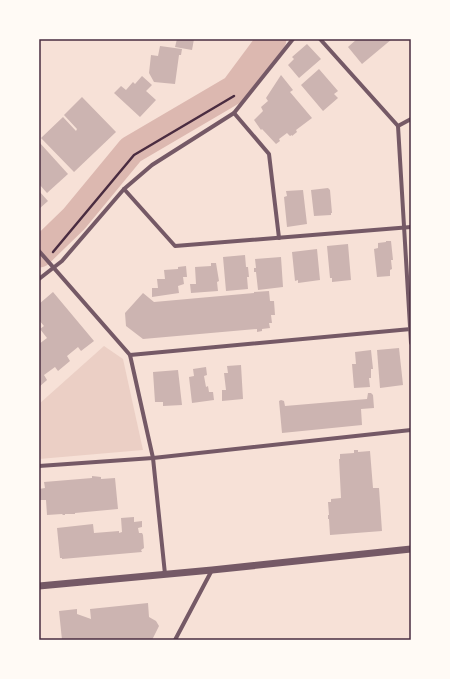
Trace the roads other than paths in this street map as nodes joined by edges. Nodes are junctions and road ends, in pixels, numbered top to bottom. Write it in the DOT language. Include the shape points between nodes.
graph roads {
  1 [pos="293,39"];
  2 [pos="320,39"];
  3 [pos="234,113"];
  4 [pos="411,119"];
  5 [pos="398,126"];
  6 [pos="124,189"];
  7 [pos="411,227"];
  8 [pos="403,228"];
  9 [pos="278,238"];
  10 [pos="39,250"];
  11 [pos="54,267"];
  12 [pos="39,279"];
  13 [pos="410,329"];
  14 [pos="411,343"];
  15 [pos="130,355"];
  16 [pos="411,430"];
  17 [pos="153,458"];
  18 [pos="39,466"];
  19 [pos="411,549"];
  20 [pos="212,570"];
  21 [pos="166,574"];
  22 [pos="39,586"];
  23 [pos="175,640"];
  1 -- 3 [label="street"];
  2 -- 5 [label="street"];
  3 -- 6 [label="street" via="152,165"];
  3 -- 9 [label="street" via="269,154"];
  4 -- 5 [label="street"];
  5 -- 8 [label="street"];
  6 -- 9 [label="street" via="175,246"];
  6 -- 11 [label="street"];
  7 -- 8 [label="street"];
  8 -- 9 [label="street"];
  8 -- 13 [label="street"];
  10 -- 11 [label="street"];
  11 -- 12 [label="street"];
  11 -- 15 [label="street"];
  13 -- 14 [label="street"];
  13 -- 15 [label="street"];
  15 -- 17 [label="street"];
  16 -- 17 [label="street"];
  17 -- 18 [label="street"];
  17 -- 21 [label="street"];
  19 -- 20 [label="street"];
  20 -- 21 [label="street"];
  20 -- 23 [label="street"];
  21 -- 22 [label="street"];
}
